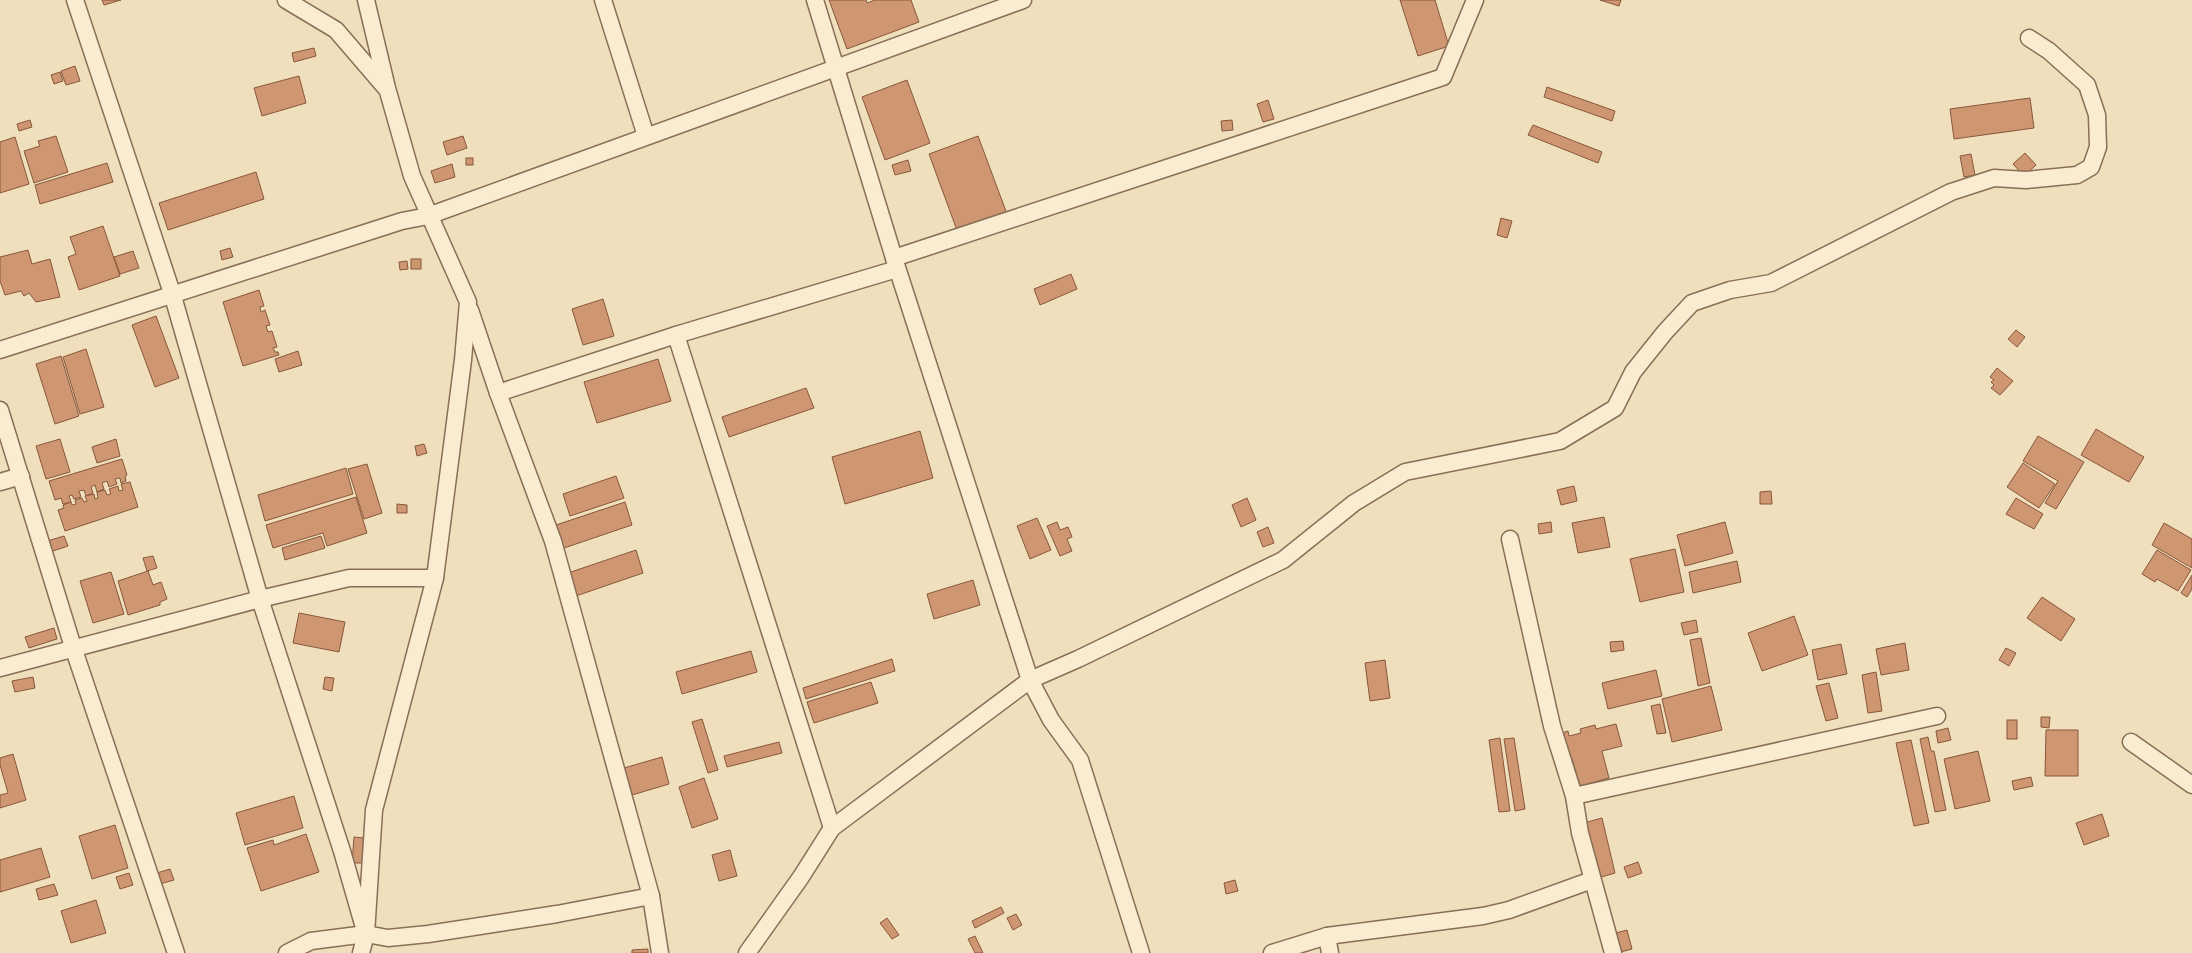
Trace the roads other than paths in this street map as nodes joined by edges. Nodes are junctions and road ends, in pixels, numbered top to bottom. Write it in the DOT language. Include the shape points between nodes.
graph roads {
  1 [pos="75,0"];
  2 [pos="286,0"];
  3 [pos="366,0"];
  4 [pos="603,0"];
  5 [pos="815,0"];
  6 [pos="1021,0"];
  7 [pos="1475,0"];
  8 [pos="2029,38"];
  9 [pos="837,69"];
  10 [pos="387,88"];
  11 [pos="646,136"];
  12 [pos="428,216"];
  13 [pos="895,264"];
  14 [pos="172,293"];
  15 [pos="468,302"];
  16 [pos="676,335"];
  17 [pos="0,350"];
  18 [pos="498,392"];
  19 [pos="0,410"];
  20 [pos="21,476"];
  21 [pos="0,482"];
  22 [pos="1510,539"];
  23 [pos="435,578"];
  24 [pos="260,599"];
  25 [pos="73,647"];
  26 [pos="0,668"];
  27 [pos="1030,680"];
  28 [pos="1937,716"];
  29 [pos="2131,742"];
  30 [pos="2192,785"];
  31 [pos="1574,796"];
  32 [pos="832,828"];
  33 [pos="1592,880"];
  34 [pos="651,896"];
  35 [pos="366,934"];
  36 [pos="1327,936"];
  37 [pos="176,953"];
  38 [pos="287,953"];
  39 [pos="361,953"];
  40 [pos="660,953"];
  41 [pos="747,953"];
  42 [pos="1141,953"];
  43 [pos="1272,953"];
  44 [pos="1330,953"];
  45 [pos="1613,953"];
  1 -- 14 [label="street"];
  2 -- 10 [label="street" via="336,30"];
  3 -- 10 [label="street"];
  4 -- 11 [label="street"];
  5 -- 9 [label="street"];
  6 -- 9 [label="street"];
  7 -- 13 [label="street" via="1443,77"];
  8 -- 27 [label="street" via="2087,85 2097,115 2098,147 2090,167 2077,175 2026,180 1994,178 1950,192 1771,283 1730,290 1692,303 1633,372 1615,408 1560,441 1405,472 1354,503 1283,560"];
  9 -- 11 [label="street"];
  9 -- 13 [label="street"];
  10 -- 12 [label="street" via="412,176"];
  11 -- 12 [label="street"];
  12 -- 14 [label="street" via="402,221"];
  12 -- 15 [label="street"];
  13 -- 16 [label="street"];
  13 -- 27 [label="street"];
  14 -- 17 [label="street"];
  14 -- 24 [label="street"];
  15 -- 18 [label="street"];
  15 -- 23 [label="street"];
  16 -- 18 [label="street"];
  16 -- 32 [label="street"];
  18 -- 34 [label="street" via="553,541"];
  19 -- 20 [label="street"];
  20 -- 21 [label="street"];
  20 -- 25 [label="street"];
  22 -- 31 [label="street" via="1552,726"];
  23 -- 24 [label="street" via="349,578"];
  23 -- 35 [label="street" via="374,810"];
  24 -- 25 [label="street"];
  24 -- 35 [label="street"];
  25 -- 26 [label="street"];
  25 -- 37 [label="street"];
  27 -- 32 [label="street"];
  27 -- 42 [label="street" via="1051,720 1080,760"];
  28 -- 31 [label="street"];
  29 -- 30 [label="street"];
  31 -- 33 [label="street"];
  32 -- 41 [label="street"];
  33 -- 36 [label="street" via="1509,910 1482,916"];
  33 -- 45 [label="street"];
  34 -- 35 [label="street" via="428,934 388,938"];
  34 -- 40 [label="street"];
  35 -- 38 [label="street" via="311,941"];
  35 -- 39 [label="street"];
  36 -- 43 [label="street"];
  36 -- 44 [label="street"];
}
